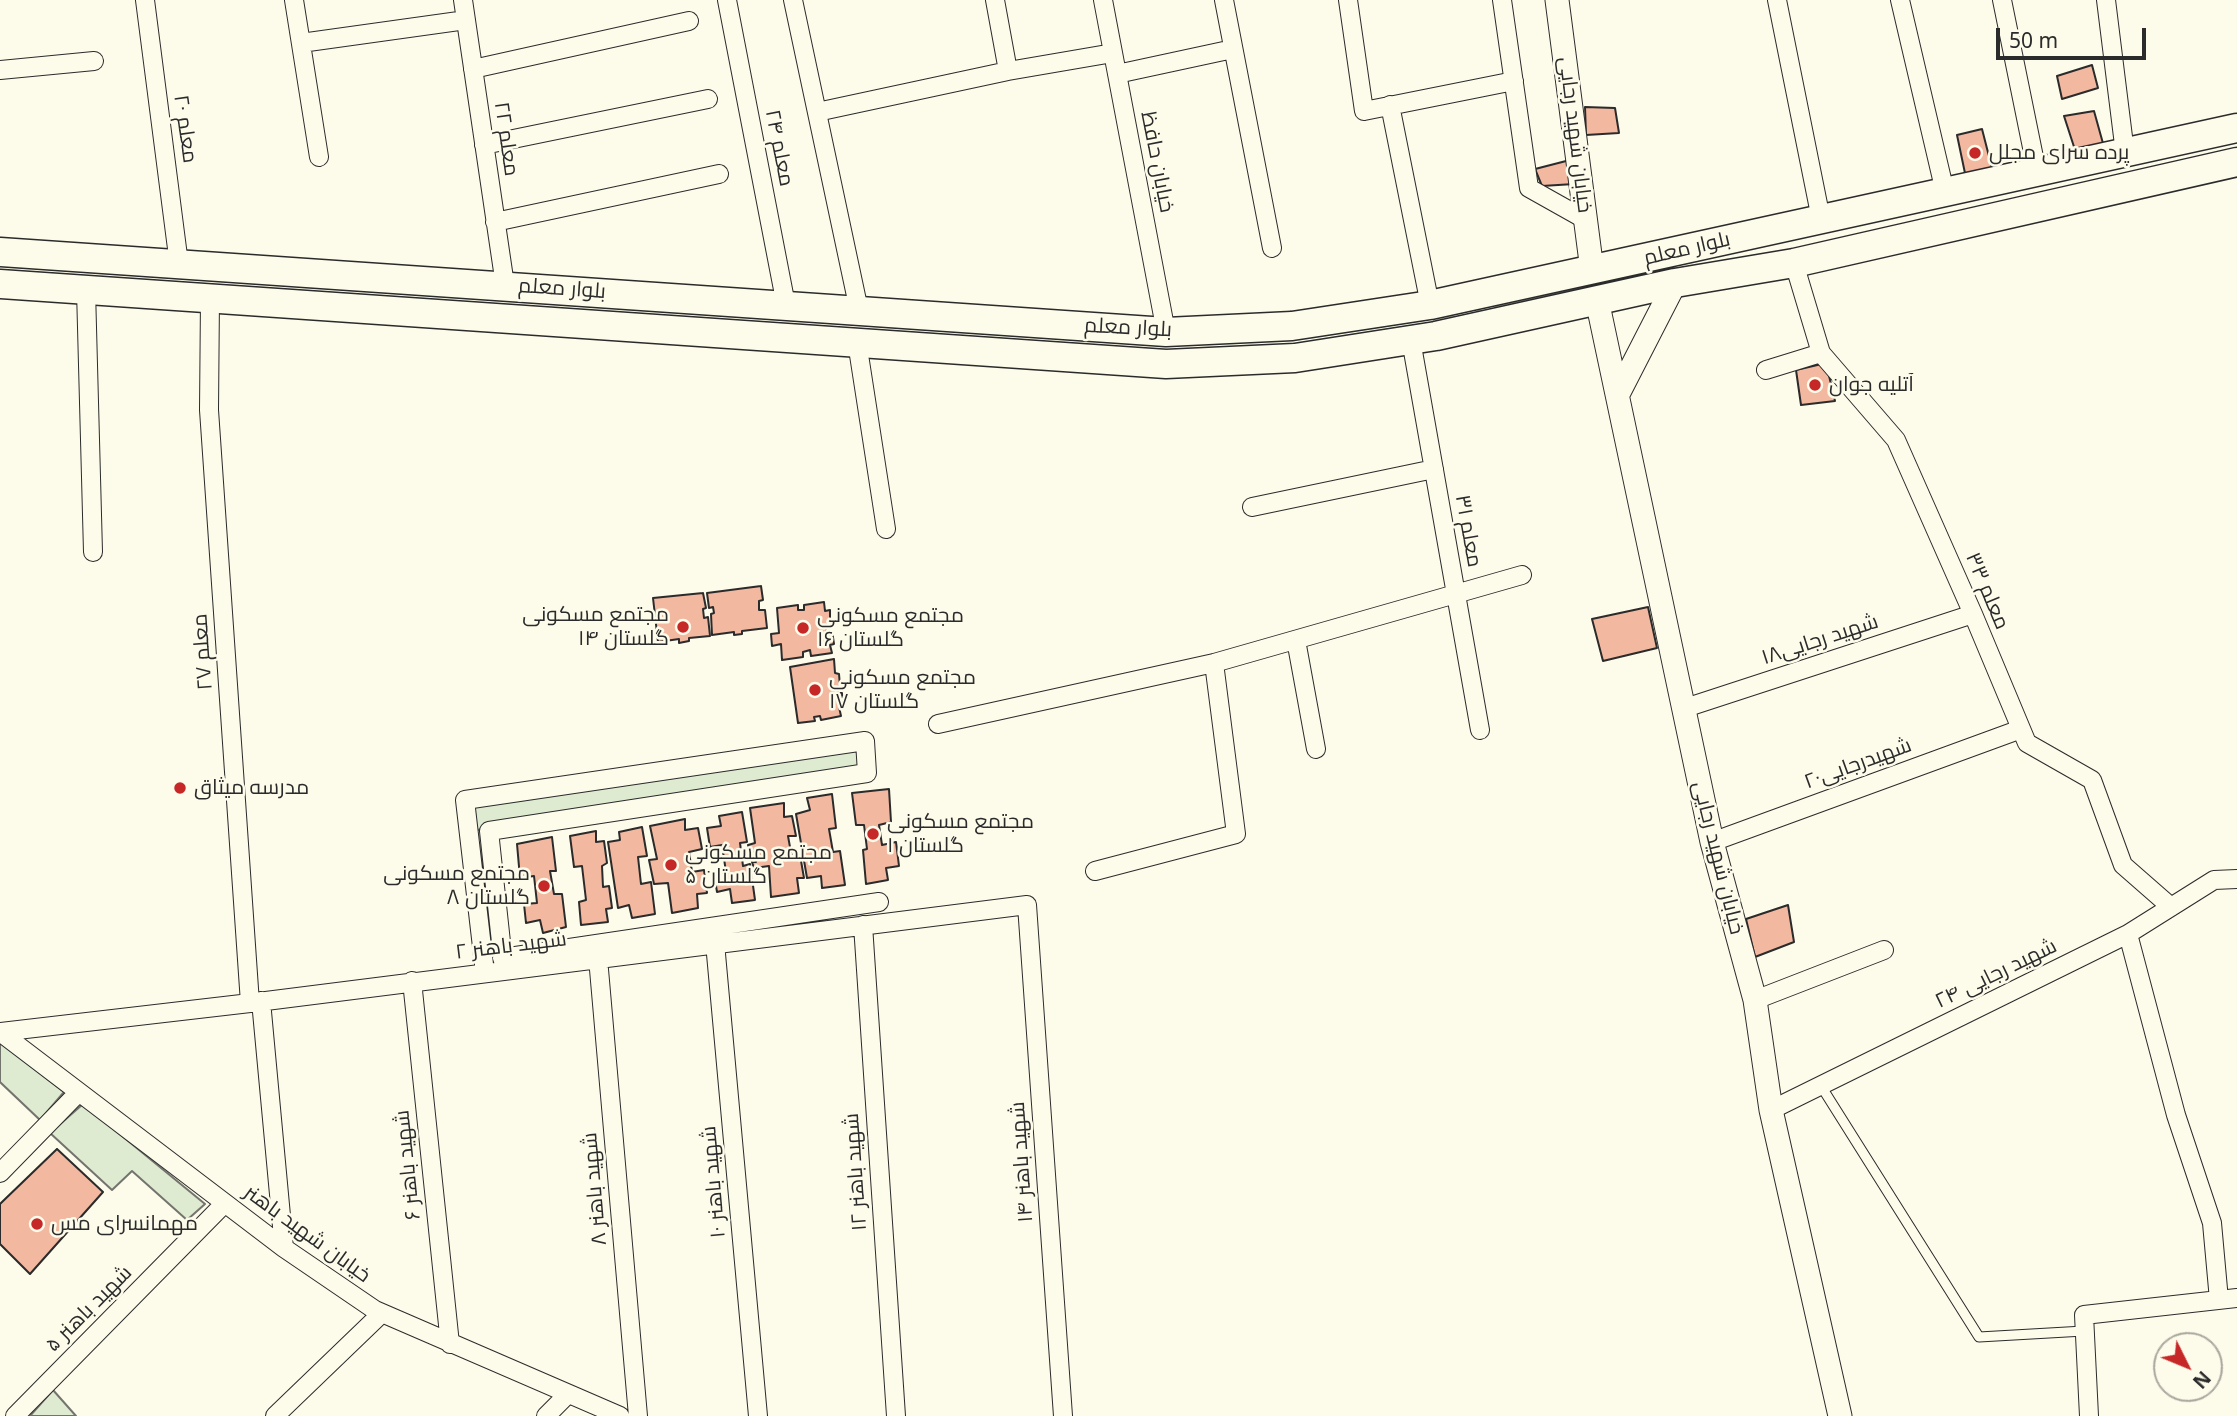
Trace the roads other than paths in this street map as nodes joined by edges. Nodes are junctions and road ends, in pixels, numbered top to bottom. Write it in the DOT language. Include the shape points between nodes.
graph roads {
  1 [pos="145,0"];
  2 [pos="294,0"];
  3 [pos="463,0"];
  4 [pos="727,0"];
  5 [pos="793,0"];
  6 [pos="995,0"];
  7 [pos="1102,0"];
  8 [pos="1223,0"];
  9 [pos="1348,0"];
  10 [pos="1502,0"];
  11 [pos="1557,0"];
  12 [pos="1777,0"];
  13 [pos="1900,0"];
  14 [pos="2002,0"];
  15 [pos="2106,0"];
  16 [pos="466,20"];
  17 [pos="689,21"];
  18 [pos="301,43"];
  19 [pos="1233,49"];
  20 [pos="1113,53"];
  21 [pos="94,61"];
  22 [pos="473,69"];
  23 [pos="0,70"];
  24 [pos="1008,71"];
  25 [pos="1117,74"];
  26 [pos="1514,80"];
  27 [pos="708,99"];
  28 [pos="1390,105"];
  29 [pos="817,112"];
  30 [pos="2237,128"];
  31 [pos="484,145"];
  32 [pos="2125,153"];
  33 [pos="319,157"];
  34 [pos="2237,162"];
  35 [pos="2037,172"];
  36 [pos="719,174"];
  37 [pos="1945,192"];
  38 [pos="1821,219"];
  39 [pos="1586,220"];
  40 [pos="495,222"];
  41 [pos="1272,248"];
  42 [pos="1,252"];
  43 [pos="1794,262"];
  44 [pos="179,264"];
  45 [pos="1592,270"];
  46 [pos="1675,283"];
  47 [pos="0,284"];
  48 [pos="505,285"];
  49 [pos="86,290"];
  50 [pos="210,298"];
  51 [pos="687,299"];
  52 [pos="1597,300"];
  53 [pos="786,305"];
  54 [pos="1430,305"];
  55 [pos="859,310"];
  56 [pos="687,330"];
  57 [pos="1166,332"];
  58 [pos="1411,340"];
  59 [pos="857,342"];
  60 [pos="1821,353"];
  61 [pos="1766,370"];
  62 [pos="1618,394"];
  63 [pos="1434,469"];
  64 [pos="1252,507"];
  65 [pos="886,529"];
  66 [pos="93,552"];
  67 [pos="1522,575"];
  68 [pos="1456,594"];
  69 [pos="1973,614"];
  70 [pos="1296,640"];
  71 [pos="1214,663"];
  72 [pos="1682,709"];
  73 [pos="938,724"];
  74 [pos="2021,729"];
  75 [pos="1480,730"];
  76 [pos="1316,750"];
  77 [pos="489,831"];
  78 [pos="469,834"];
  79 [pos="1712,842"];
  80 [pos="1095,871"];
  81 [pos="2237,879"];
  82 [pos="879,902"];
  83 [pos="1027,905"];
  84 [pos="2171,906"];
  85 [pos="863,925"];
  86 [pos="2128,934"];
  87 [pos="715,943"];
  88 [pos="1884,950"];
  89 [pos="598,958"];
  90 [pos="503,964"];
  91 [pos="485,973"];
  92 [pos="412,981"];
  93 [pos="1755,1000"];
  94 [pos="256,1002"];
  95 [pos="0,1032"];
  96 [pos="1821,1086"];
  97 [pos="79,1092"];
  98 [pos="1771,1110"];
  99 [pos="0,1173"];
  100 [pos="225,1203"];
  101 [pos="284,1248"];
  102 [pos="2228,1299"];
  103 [pos="382,1313"];
  104 [pos="2084,1323"];
  105 [pos="450,1343"];
  106 [pos="568,1394"];
  107 [pos="15,1416"];
  108 [pos="275,1416"];
  109 [pos="546,1416"];
  110 [pos="620,1416"];
  111 [pos="638,1416"];
  112 [pos="758,1416"];
  113 [pos="896,1416"];
  114 [pos="1063,1416"];
  115 [pos="1840,1416"];
  116 [pos="2089,1416"];
  1 -- 44 [label="street, معلم ۲۰"];
  2 -- 18 [label="street"];
  3 -- 16 [label="street, معلم ۲۲"];
  4 -- 53 [label="street, معلم ۲۴"];
  5 -- 29 [label="street"];
  6 -- 24 [label="street"];
  7 -- 20 [label="street, خیابان حافظ"];
  8 -- 19 [label="street"];
  9 -- 28 [label="street" via="1364,111"];
  10 -- 26 [label="street"];
  11 -- 39 [label="street, خیابان شهید رجایی"];
  12 -- 38 [label="street"];
  13 -- 37 [label="street"];
  14 -- 35 [label="street"];
  15 -- 32 [label="street"];
  16 -- 18 [label="street"];
  16 -- 22 [label="street, معلم ۲۲"];
  17 -- 22 [label="street"];
  18 -- 33 [label="street"];
  19 -- 25 [label="street"];
  19 -- 41 [label="street"];
  20 -- 24 [label="street"];
  20 -- 25 [label="street, خیابان حافظ"];
  21 -- 23 [label="street"];
  22 -- 31 [label="street, معلم ۲۲"];
  24 -- 29 [label="street"];
  25 -- 57 [label="street, خیابان حافظ"];
  26 -- 28 [label="street"];
  26 -- 39 [label="street" via="1529,188"];
  27 -- 31 [label="street"];
  28 -- 54 [label="street"];
  29 -- 55 [label="street"];
  30 -- 32 [label="main road, بلوار معلم"];
  31 -- 40 [label="street, معلم ۲۲"];
  32 -- 35 [label="main road, بلوار معلم"];
  34 -- 43 [label="main road, بلوار معلم"];
  35 -- 37 [label="main road, بلوار معلم"];
  36 -- 40 [label="street"];
  37 -- 38 [label="main road, بلوار معلم"];
  38 -- 45 [label="main road, بلوار معلم"];
  39 -- 45 [label="street, خیابان شهید رجایی"];
  40 -- 48 [label="street, معلم ۲۲"];
  42 -- 44 [label="main road, بلوار معلم"];
  43 -- 46 [label="main road, بلوار معلم"];
  43 -- 60 [label="street, معلم ۳۳"];
  44 -- 48 [label="main road, بلوار معلم"];
  45 -- 52 [label="main road"];
  45 -- 54 [label="main road, بلوار معلم"];
  46 -- 52 [label="main road, بلوار معلم"];
  46 -- 62 [label="street"];
  47 -- 49 [label="main road, بلوار معلم"];
  48 -- 51 [label="main road, بلوار معلم"];
  49 -- 50 [label="main road, بلوار معلم"];
  49 -- 66 [label="street"];
  50 -- 56 [label="main road, بلوار معلم"];
  50 -- 94 [label="street, معلم ۲۷" via="209,410"];
  51 -- 53 [label="main road, بلوار معلم"];
  51 -- 56 [label="main road"];
  52 -- 58 [label="main road, بلوار معلم"];
  52 -- 62 [label="street, خیابان شهید رجایی"];
  53 -- 55 [label="main road, بلوار معلم"];
  54 -- 57 [label="main road, بلوار معلم" via="1293,327"];
  55 -- 57 [label="main road, بلوار معلم"];
  56 -- 59 [label="main road, بلوار معلم"];
  58 -- 59 [label="main road, بلوار معلم" via="1295,358 1166,363"];
  58 -- 63 [label="street, معلم ۳۱"];
  59 -- 65 [label="street"];
  60 -- 61 [label="street"];
  60 -- 69 [label="street, معلم ۳۳" via="1896,440"];
  62 -- 72 [label="street, خیابان شهید رجایی"];
  63 -- 64 [label="street"];
  63 -- 68 [label="street, معلم ۳۱"];
  67 -- 68 [label="street"];
  68 -- 70 [label="street"];
  68 -- 75 [label="street, معلم ۳۱"];
  69 -- 72 [label="street, شهید رجایی۱۸"];
  69 -- 74 [label="street, معلم ۳۳"];
  70 -- 71 [label="street"];
  70 -- 76 [label="street"];
  71 -- 73 [label="street"];
  71 -- 80 [label="street" via="1236,834"];
  72 -- 79 [label="street, خیابان شهید رجایی"];
  74 -- 79 [label="street, شهیدرجایی۲۰"];
  74 -- 84 [label="street, معلم ۳۳" via="2027,743 2092,780 2123,864"];
  77 -- 78 [label="street"];
  77 -- 78 [label="street" via="867,773 865,741 465,800"];
  77 -- 90 [label="street"];
  78 -- 91 [label="street"];
  79 -- 93 [label="street, خیابان شهید رجایی"];
  81 -- 84 [label="street, شهید رجایی ۲۴" via="2214,880"];
  82 -- 90 [label="street"];
  83 -- 85 [label="street, شهید باهنر ۲"];
  83 -- 114 [label="street, شهید باهنر ۱۴"];
  84 -- 86 [label="street, شهید رجایی ۲۴"];
  85 -- 87 [label="street, شهید باهنر ۲"];
  85 -- 113 [label="street, شهید باهنر ۱۲"];
  86 -- 96 [label="street, شهید رجایی ۲۴"];
  86 -- 102 [label="street" via="2176,1115 2212,1223"];
  87 -- 89 [label="street, شهید باهنر ۲"];
  87 -- 112 [label="street, شهید باهنر ۱۰"];
  88 -- 93 [label="street"];
  89 -- 90 [label="street, شهید باهنر ۲"];
  89 -- 111 [label="street, شهید باهنر ۸"];
  90 -- 91 [label="street, شهید باهنر ۲"];
  91 -- 92 [label="street, شهید باهنر ۲"];
  92 -- 94 [label="street, شهید باهنر ۲"];
  92 -- 105 [label="street, شهید باهنر ۶"];
  93 -- 98 [label="street, خیابان شهید رجایی"];
  94 -- 95 [label="street, شهید باهنر ۲"];
  94 -- 101 [label="street, معلم ۲۷"];
  95 -- 97 [label="street, خیابان شهید باهنر"];
  96 -- 98 [label="street, شهید رجایی ۲۴"];
  96 -- 104 [label="lane" via="1979,1337"];
  97 -- 99 [label="street"];
  97 -- 100 [label="street, خیابان شهید باهنر"];
  98 -- 115 [label="street, خیابان شهید رجایی"];
  100 -- 101 [label="street, خیابان شهید باهنر"];
  100 -- 107 [label="street, شهید باهنر ۵"];
  101 -- 103 [label="street, خیابان شهید باهنر"];
  102 -- 104 [label="street"];
  103 -- 105 [label="street, خیابان شهید باهنر"];
  103 -- 108 [label="street"];
  104 -- 116 [label="street"];
  105 -- 106 [label="street, خیابان شهید باهنر"];
  106 -- 109 [label="street"];
  106 -- 110 [label="street, خیابان شهید باهنر"];
}
